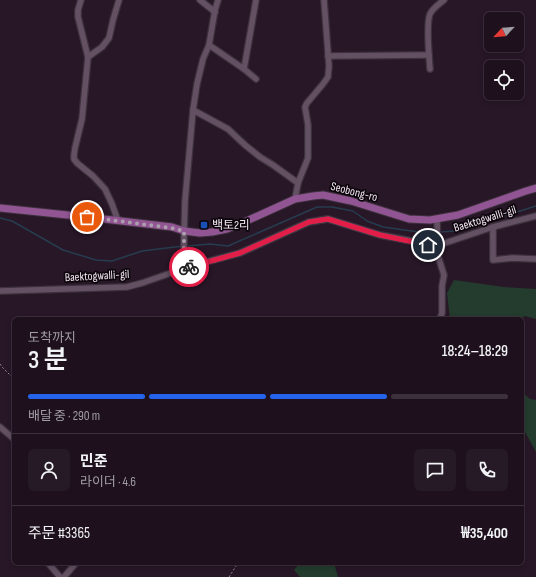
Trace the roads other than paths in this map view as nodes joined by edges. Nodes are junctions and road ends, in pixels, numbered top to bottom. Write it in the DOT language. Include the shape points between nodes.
graph roads {
  1 [pos="81,0"];
  2 [pos="119,0"];
  3 [pos="200,0"];
  4 [pos="218,0"];
  5 [pos="256,0"];
  6 [pos="324,0"];
  7 [pos="444,0"];
  8 [pos="215,12"];
  9 [pos="210,45"];
  10 [pos="428,55"];
  11 [pos="328,56"];
  12 [pos="88,57"];
  13 [pos="244,69"];
  14 [pos="430,69"];
  15 [pos="256,79"];
  16 [pos="193,110"];
  17 [pos="298,183"];
  18 [pos="536,188"];
  19 [pos="295,199"];
  20 [pos="0,208"];
  21 [pos="536,216"];
  22 [pos="437,219"];
  23 [pos="118,221"];
  24 [pos="493,227"];
  25 [pos="184,234"];
  26 [pos="437,243"];
  27 [pos="536,259"];
  28 [pos="186,268"];
  29 [pos="0,291"];
  30 [pos="441,317"];
  31 [pos="0,427"];
  32 [pos="12,438"];
  33 [pos="50,565"];
  34 [pos="74,565"];
  35 [pos="60,577"];
  36 [pos="64,577"];
  1 -- 12 [label="street" via="78,17"];
  2 -- 12 [label="street" via="109,38"];
  3 -- 8 [label="street"];
  4 -- 8 [label="street"];
  5 -- 13 [label="street"];
  6 -- 11 [label="street"];
  7 -- 10 [label="street" via="431,13"];
  8 -- 9 [label="street"];
  9 -- 13 [label="street"];
  9 -- 16 [label="street" via="203,59"];
  10 -- 11 [label="street"];
  10 -- 14 [label="street"];
  11 -- 17 [label="street" via="328,77 306,107 308,158"];
  12 -- 23 [label="street" via="82,119 74,159 105,189"];
  13 -- 15 [label="street"];
  16 -- 17 [label="street" via="228,129 245,146"];
  16 -- 25 [label="street"];
  17 -- 19 [label="street"];
  18 -- 22 [label="main road, Seobong-ro" via="458,215"];
  19 -- 22 [label="main road, Seobong-ro" via="323,196 351,200 409,219"];
  19 -- 25 [label="main road, Seobong-ro" via="226,229"];
  20 -- 23 [label="main road, Seobong-ro"];
  21 -- 24 [label="street, Baektogwalli-gil"];
  22 -- 26 [label="street"];
  23 -- 25 [label="main road, Seobong-ro" via="172,228"];
  24 -- 26 [label="street, Baektogwalli-gil"];
  24 -- 27 [label="street" via="493,260"];
  25 -- 28 [label="street"];
  26 -- 28 [label="street, Baektogwalli-gil" via="428,245 380,235 328,219 309,222 240,253"];
  26 -- 30 [label="street" via="444,275"];
  28 -- 29 [label="street, Baektogwalli-gil" via="127,287"];
  31 -- 32 [label="street"];
  33 -- 35 [label="street"];
  34 -- 36 [label="street"];
}
